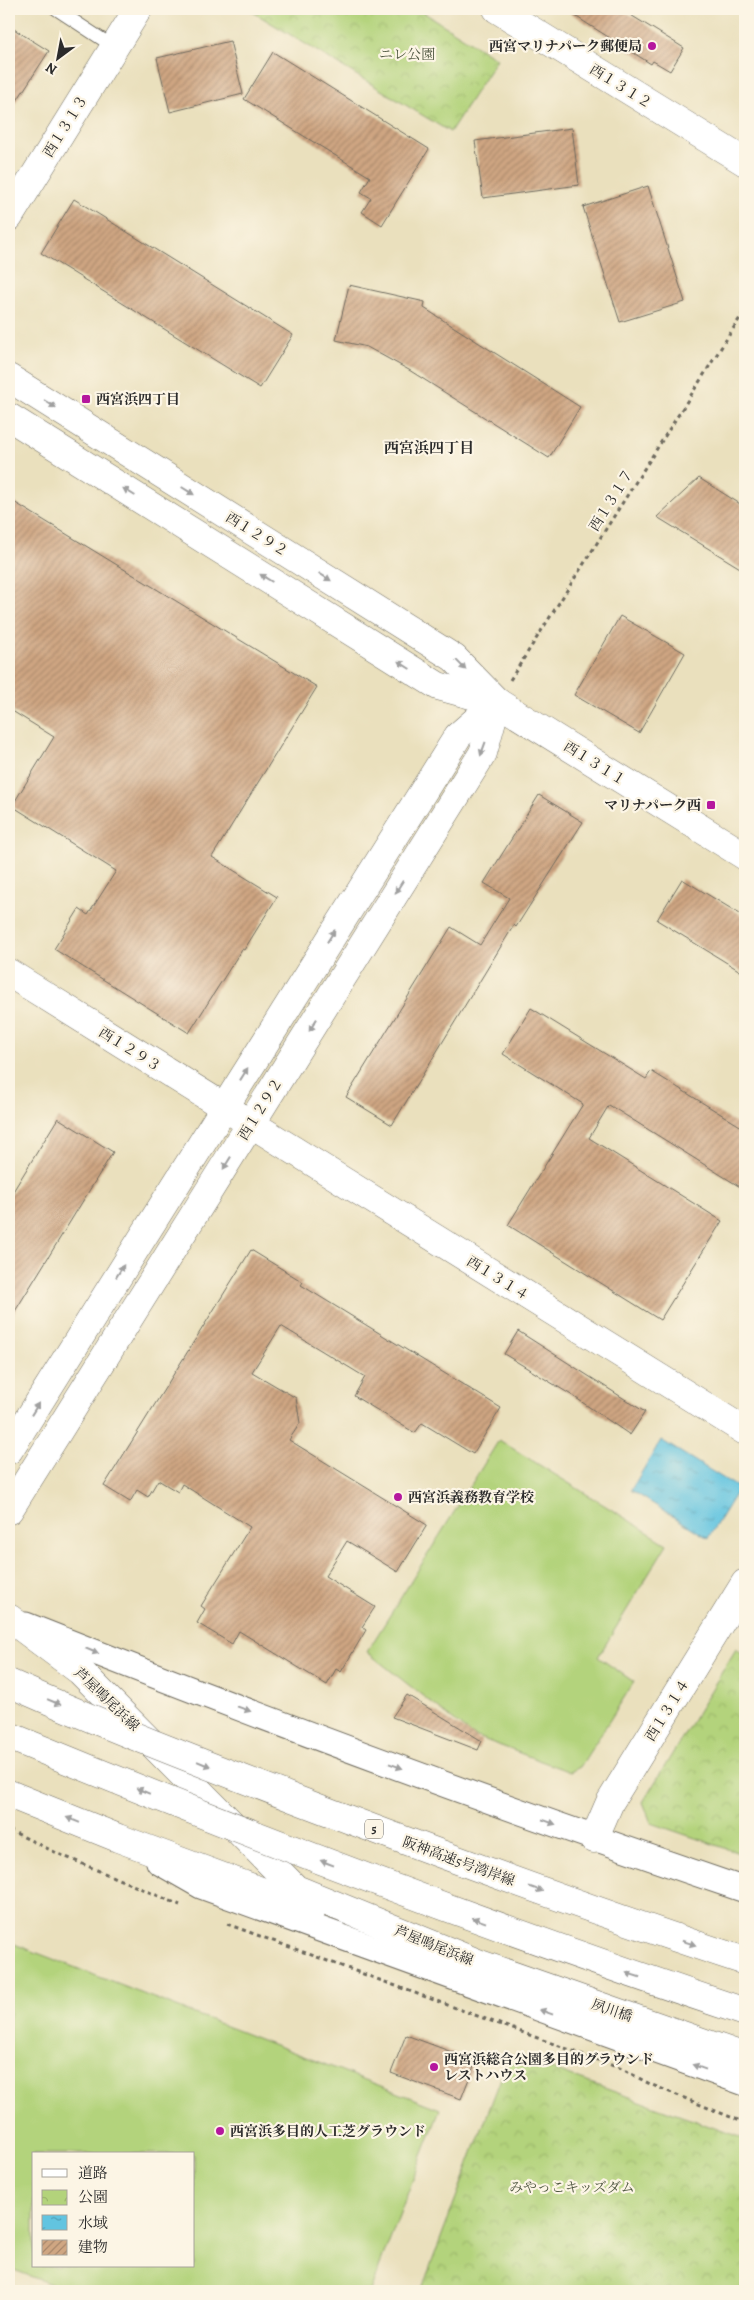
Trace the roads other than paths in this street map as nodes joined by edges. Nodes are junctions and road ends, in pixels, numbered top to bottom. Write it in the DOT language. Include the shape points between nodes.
graph roads {
  1 [pos="56,9"];
  2 [pos="138,9"];
  3 [pos="498,9"];
  4 [pos="114,47"];
  5 [pos="745,162"];
  6 [pos="9,217"];
  7 [pos="9,378"];
  8 [pos="9,416"];
  9 [pos="497,702"];
  10 [pos="745,856"];
  11 [pos="9,973"];
  12 [pos="222,1107"];
  13 [pos="251,1124"];
  14 [pos="745,1431"];
  15 [pos="9,1450"];
  16 [pos="9,1510"];
  17 [pos="745,1583"];
  18 [pos="12,1619"];
  19 [pos="9,1683"];
  20 [pos="9,1736"];
  21 [pos="9,1794"];
  22 [pos="118,1838"];
  23 [pos="594,1839"];
  24 [pos="745,1890"];
  25 [pos="745,1961"];
  26 [pos="480,1964"];
  27 [pos="745,2012"];
  28 [pos="745,2057"];
  29 [pos="745,2083"];
  1 -- 4 [label="lane"];
  2 -- 4 [label="main road, 西１３１３"];
  3 -- 5 [label="main road, 西１３１２"];
  4 -- 6 [label="main road, 西１３１３"];
  7 -- 9 [label="main road, 西１２９２, one-way" via="454,658"];
  9 -- 8 [label="main road, one-way" via="438,686"];
  9 -- 10 [label="main road, 西１３１１"];
  12 -- 9 [label="main road, one-way" via="458,736"];
  9 -- 13 [label="main road, 西１２９２, one-way" via="483,753"];
  11 -- 12 [label="main road, 西１２９３"];
  12 -- 13 [label="main road, 西１２９３"];
  15 -- 12 [label="main road, one-way"];
  13 -- 14 [label="main road, 西１３１４"];
  13 -- 16 [label="main road, 西１２９２, one-way"];
  17 -- 23 [label="main road, 西１３１４" via="610,1802"];
  18 -- 23 [label="street, one-way" via="163,1679"];
  18 -- 26 [label="main road, 芦屋鳴尾浜線" via="80,1671 296,1890"];
  19 -- 25 [label="main road, 阪神高速5号湾岸線 / 5, one-way, bridge" via="202,1763 412,1844"];
  27 -- 20 [label="main road, one-way, bridge" via="407,1894 191,1811"];
  22 -- 21 [label="main road, 芦屋鳴尾浜線, one-way"];
  22 -- 26 [label="main road, 芦屋鳴尾浜線" via="404,1944"];
  29 -- 22 [label="street, one-way" via="200,1886"];
  23 -- 24 [label="street"];
  26 -- 28 [label="main road, 夙川橋"];
}
